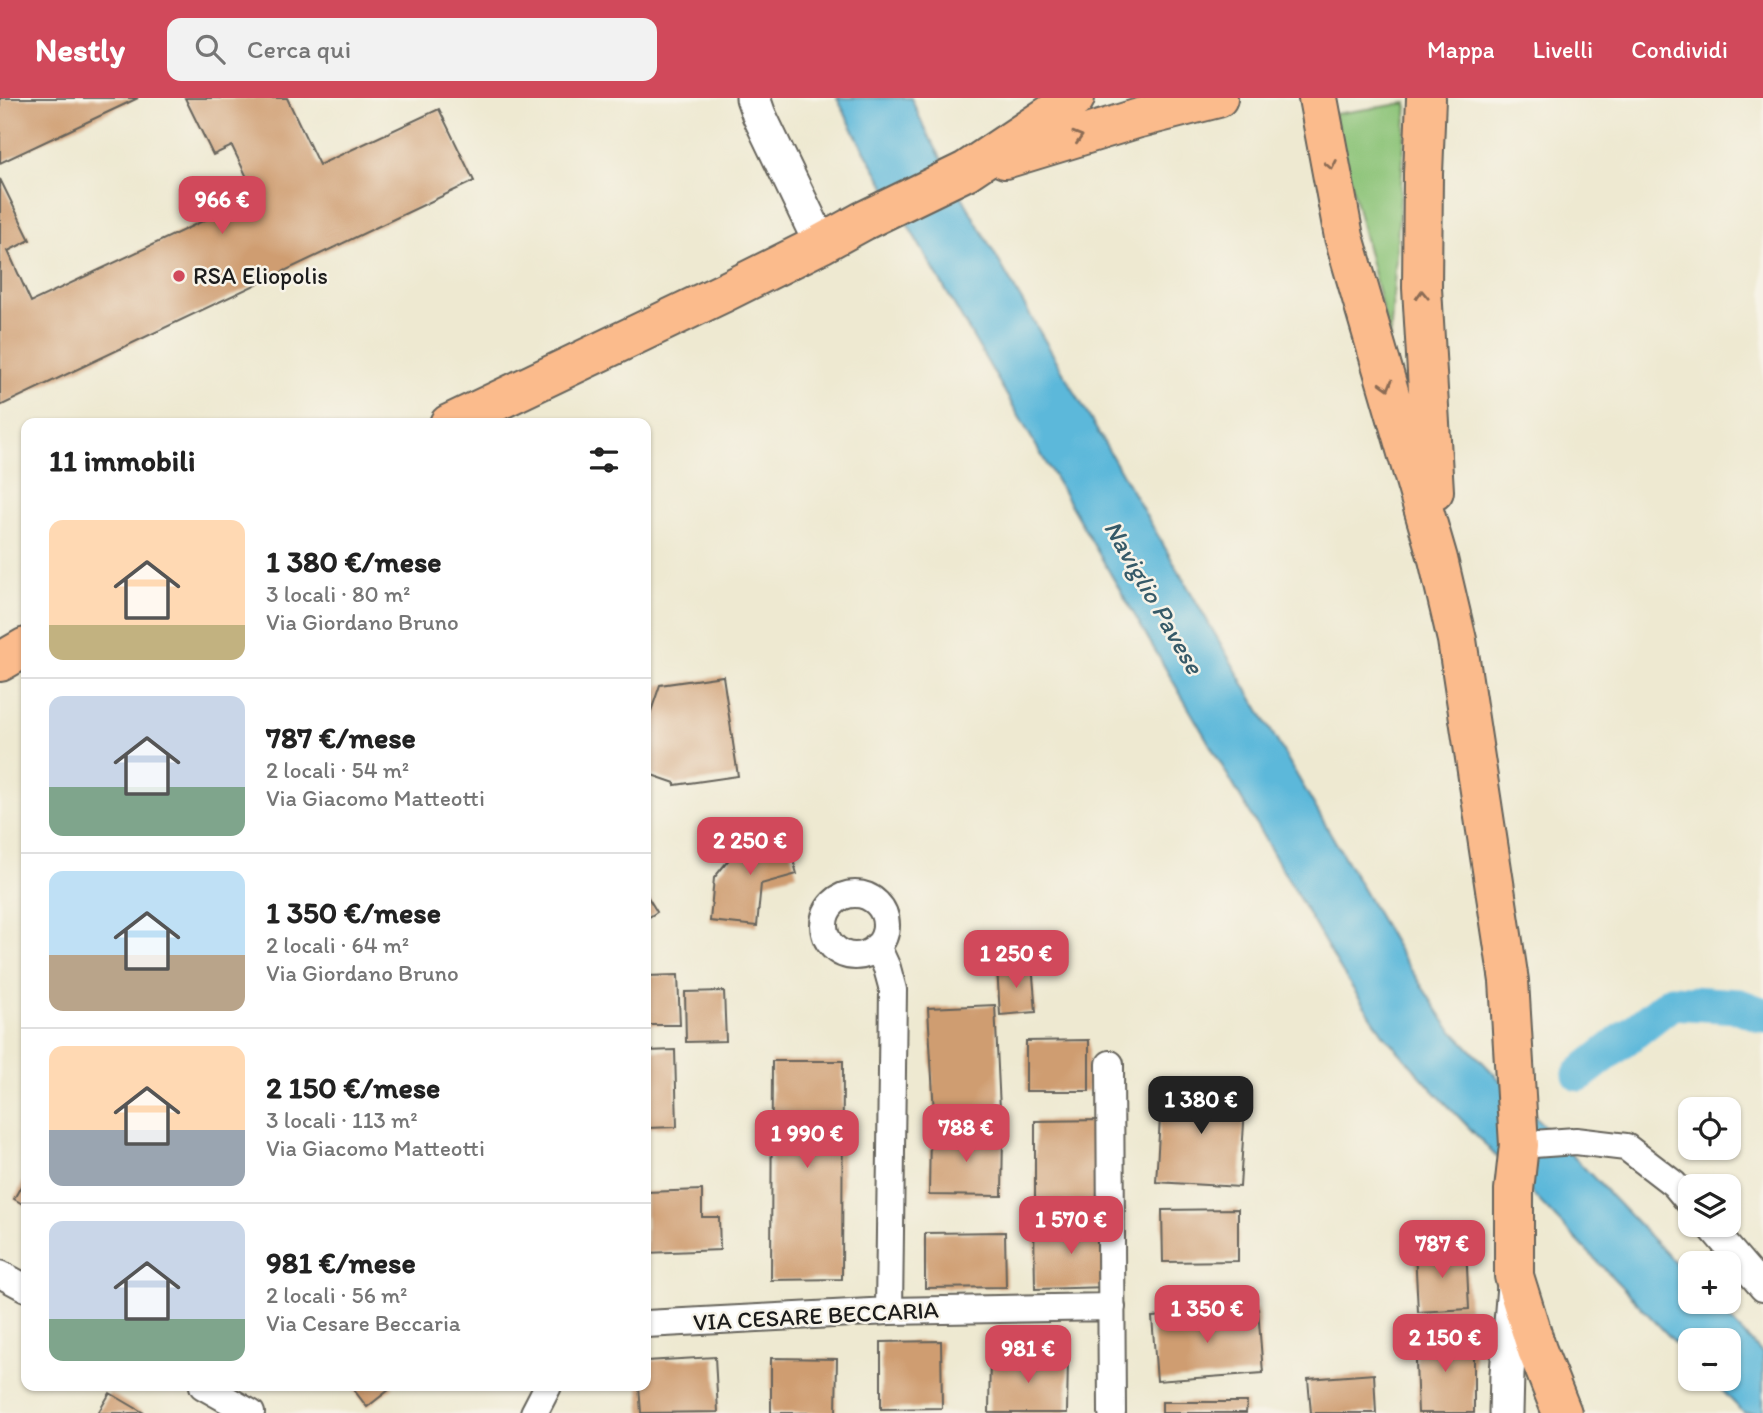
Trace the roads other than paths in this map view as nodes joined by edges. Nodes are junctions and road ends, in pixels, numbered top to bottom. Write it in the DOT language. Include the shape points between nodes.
graph roads {
  1 [pos="753,98"];
  2 [pos="1074,98"];
  3 [pos="1218,98"];
  4 [pos="1318,98"];
  5 [pos="1426,98"];
  6 [pos="966,171"];
  7 [pos="821,244"];
  8 [pos="462,418"];
  9 [pos="1438,559"];
  10 [pos="21,626"];
  11 [pos="0,636"];
  12 [pos="21,650"];
  13 [pos="0,662"];
  14 [pos="877,946"];
  15 [pos="1110,1064"];
  16 [pos="1519,1145"];
  17 [pos="1678,1189"];
  18 [pos="1719,1237"];
  19 [pos="0,1274"];
  20 [pos="1514,1276"];
  21 [pos="21,1286"];
  22 [pos="1763,1288"];
  23 [pos="1112,1307"];
  24 [pos="889,1311"];
  25 [pos="651,1324"];
  26 [pos="212,1391"];
  27 [pos="545,1391"];
  28 [pos="251,1413"];
  29 [pos="534,1413"];
  30 [pos="1112,1413"];
  31 [pos="1506,1413"];
  32 [pos="1562,1413"];
  1 -- 7 [label="street"];
  2 -- 6 [label="main road"];
  6 -- 3 [label="main road, one-way"];
  4 -- 9 [label="main road, one-way" via="1344,237"];
  9 -- 5 [label="main road, one-way" via="1422,288"];
  6 -- 7 [label="main road"];
  7 -- 8 [label="main road"];
  9 -- 16 [label="main road" via="1457,640 1509,981"];
  10 -- 11 [label="main road"];
  12 -- 13 [label="main road"];
  14 -- 24 [label="street" via="892,990"];
  15 -- 23 [label="street"];
  16 -- 17 [label="street" via="1576,1141 1626,1147"];
  16 -- 20 [label="main road"];
  18 -- 22 [label="street"];
  19 -- 21 [label="street"];
  20 -- 31 [label="street"];
  20 -- 32 [label="main road"];
  23 -- 24 [label="street, VIA CESARE BECCARIA"];
  23 -- 30 [label="street"];
  24 -- 25 [label="street, VIA CESARE BECCARIA"];
  26 -- 28 [label="street"];
  27 -- 29 [label="street"];
}
